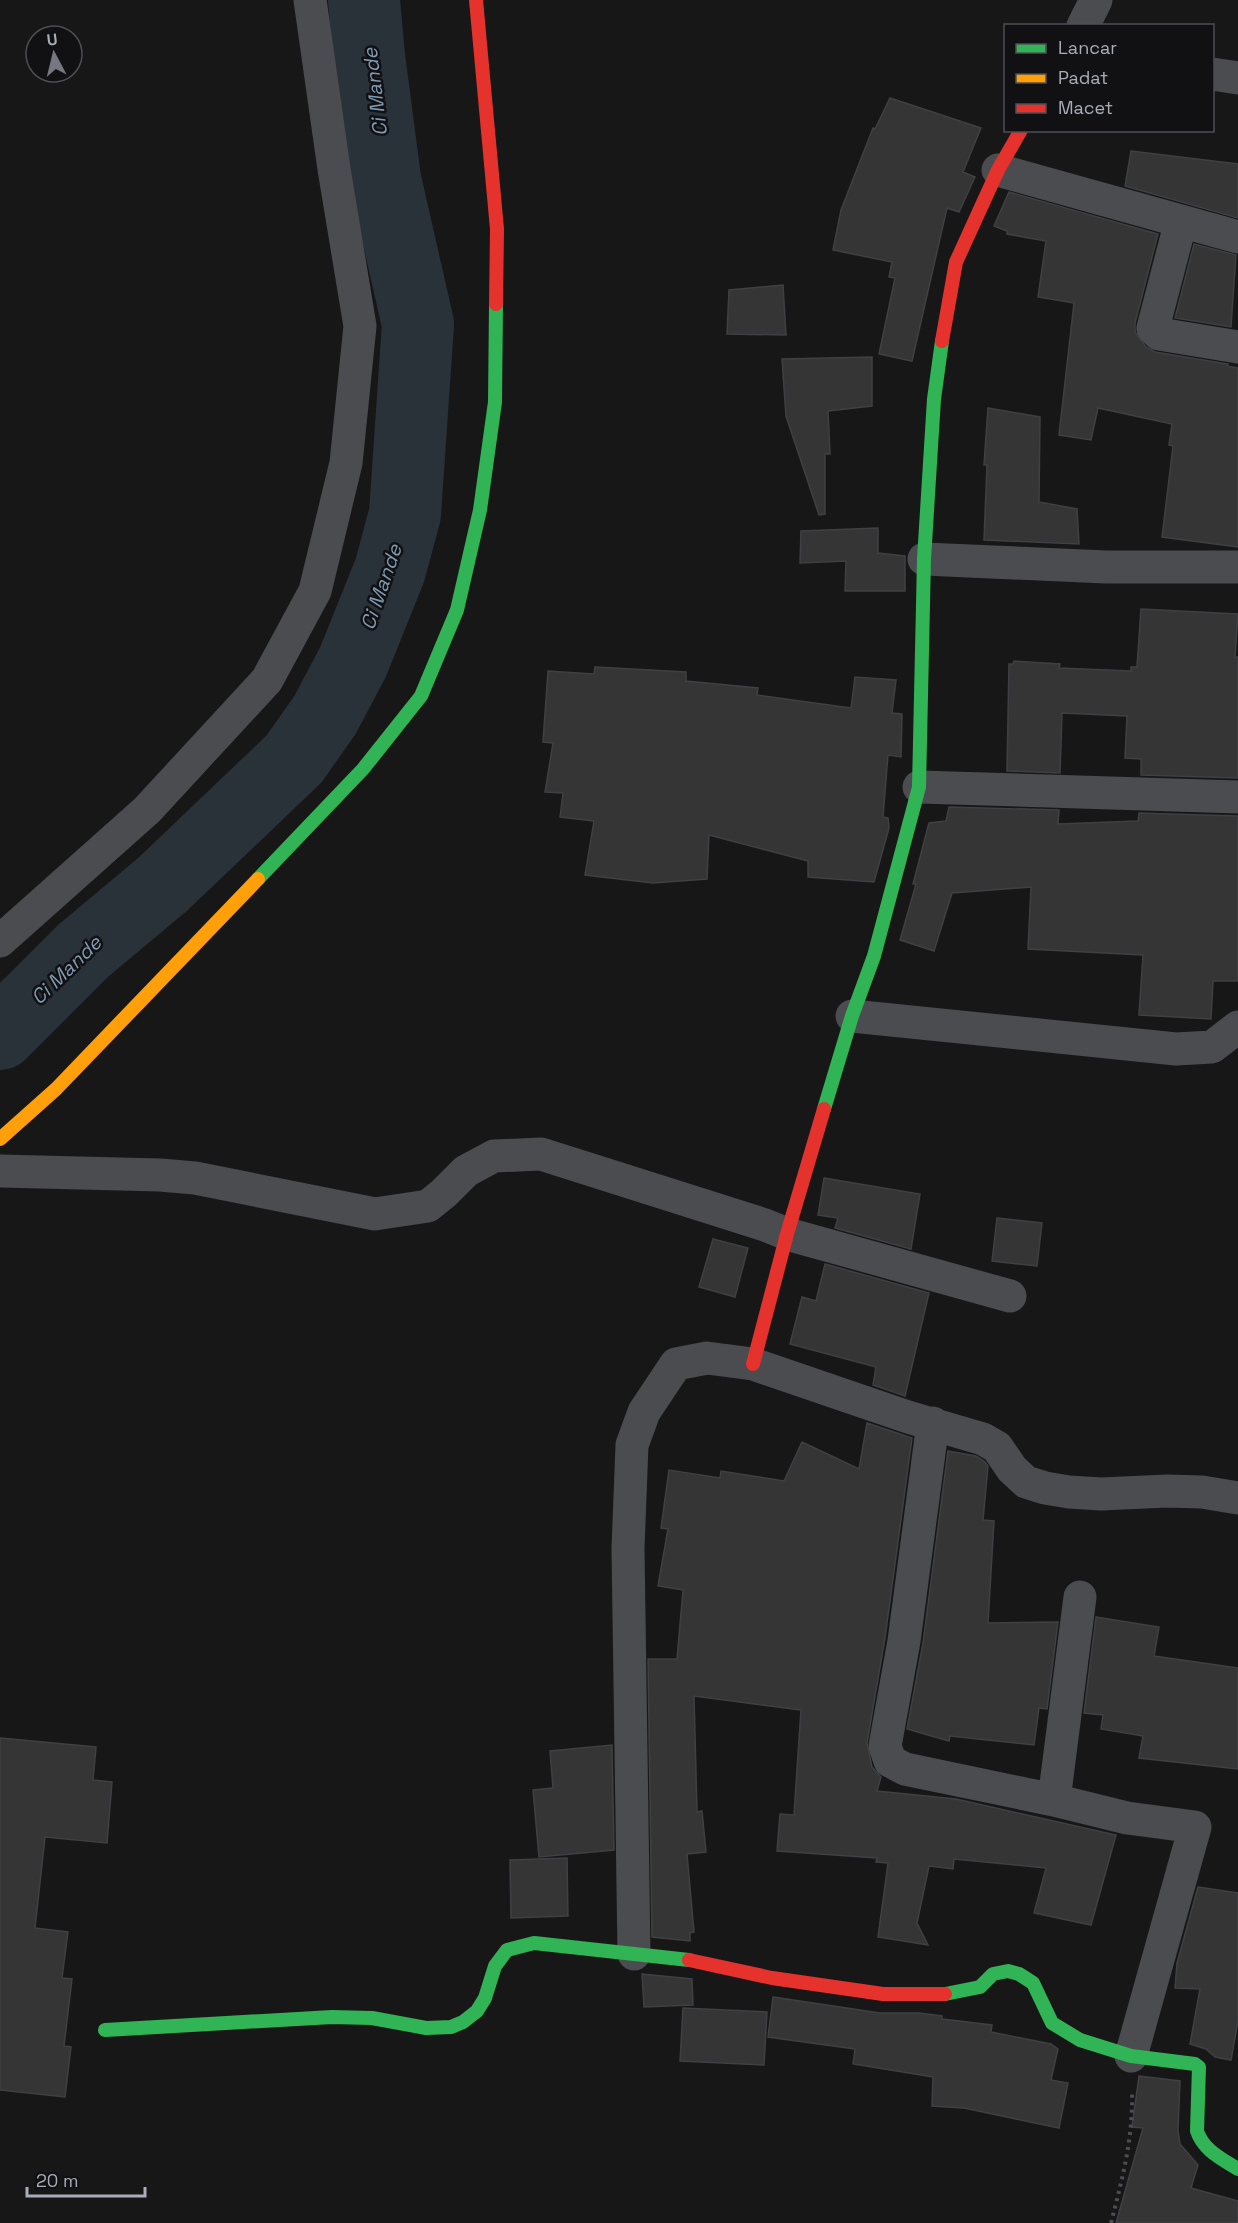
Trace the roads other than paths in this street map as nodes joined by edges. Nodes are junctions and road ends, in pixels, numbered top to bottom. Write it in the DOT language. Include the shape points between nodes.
graph roads {
  1 [pos="310,0"];
  2 [pos="476,0"];
  3 [pos="1096,0"];
  4 [pos="1084,24"];
  5 [pos="1214,74"];
  6 [pos="1238,78"];
  7 [pos="1020,132"];
  8 [pos="998,170"];
  9 [pos="1181,221"];
  10 [pos="1238,237"];
  11 [pos="1238,347"];
  12 [pos="924,559"];
  13 [pos="1238,567"];
  14 [pos="919,788"];
  15 [pos="1238,797"];
  16 [pos="0,941"];
  17 [pos="852,1016"];
  18 [pos="1238,1027"];
  19 [pos="0,1139"];
  20 [pos="0,1171"];
  21 [pos="788,1234"];
  22 [pos="1010,1296"];
  23 [pos="753,1364"];
  24 [pos="933,1424"];
  25 [pos="1238,1498"];
  26 [pos="1080,1597"];
  27 [pos="1054,1800"];
  28 [pos="634,1954"];
  29 [pos="105,2030"];
  30 [pos="1131,2056"];
  31 [pos="1238,2169"];
  1 -- 16 [label="street" via="360,326 346,463 315,591 267,680 147,810"];
  2 -- 19 [label="street" via="497,229 495,402 480,510 457,610 421,696 363,769 56,1089"];
  3 -- 4 [label="street"];
  5 -- 6 [label="street"];
  7 -- 8 [label="street"];
  8 -- 9 [label="street"];
  8 -- 12 [label="street" via="956,262 945,311 934,399"];
  9 -- 10 [label="street"];
  9 -- 11 [label="street" via="1153,328 1159,334"];
  12 -- 13 [label="street" via="1106,567"];
  12 -- 14 [label="street"];
  14 -- 15 [label="street"];
  14 -- 17 [label="street" via="874,956"];
  17 -- 18 [label="street" via="1176,1048 1212,1047"];
  17 -- 21 [label="street"];
  20 -- 21 [label="street" via="195,1178 375,1214 428,1206 466,1171 494,1156 541,1154"];
  21 -- 22 [label="street"];
  21 -- 23 [label="street"];
  23 -- 24 [label="street"];
  23 -- 28 [label="street" via="707,1358 676,1364 644,1412 632,1445 628,1571"];
  24 -- 25 [label="street" via="983,1438 997,1447 1026,1482 1045,1488 1101,1494 1202,1492"];
  24 -- 27 [label="street" via="904,1641 885,1746 890,1761 905,1769"];
  26 -- 27 [label="street"];
  27 -- 30 [label="street" via="1127,1818 1195,1827"];
  28 -- 29 [label="street" via="534,1943 507,1950 495,1968 480,2008 463,2022 443,2027 412,2027 328,2015"];
  28 -- 30 [label="street" via="701,1961 772,1978 883,1994 947,1994 980,1987 993,1974 1008,1971 1033,1983 1052,2023 1080,2040"];
  30 -- 31 [label="street" via="1199,2067 1198,2139"];
}
